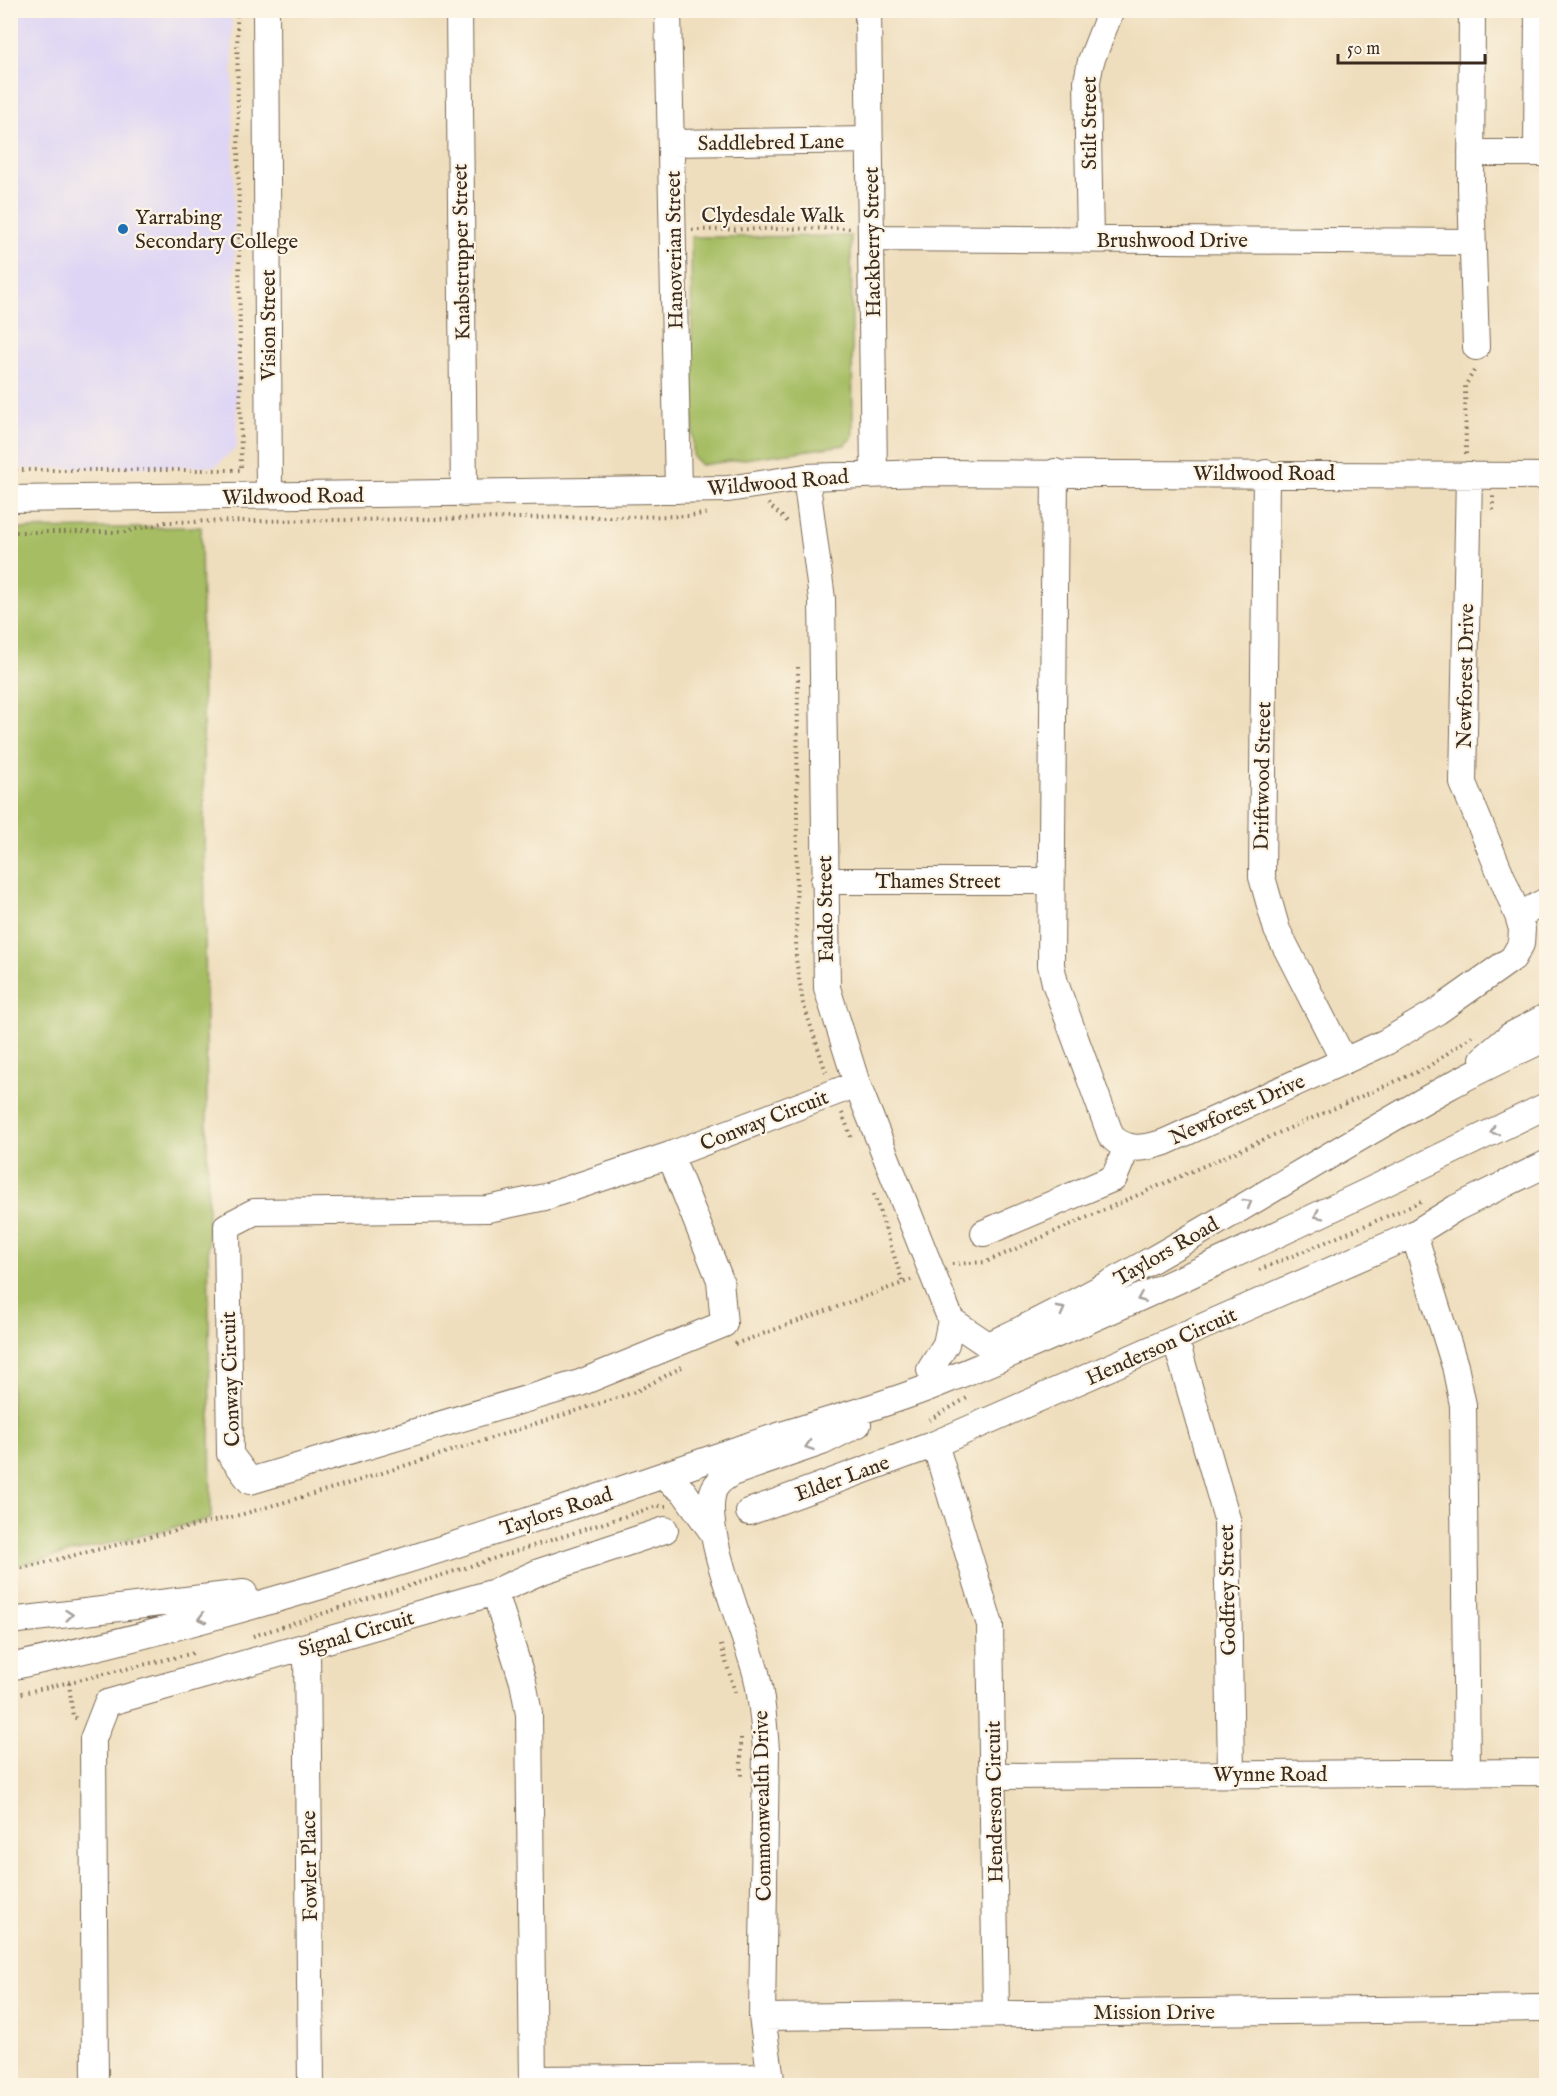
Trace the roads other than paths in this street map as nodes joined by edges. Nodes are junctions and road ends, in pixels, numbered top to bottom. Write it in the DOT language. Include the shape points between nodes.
graph roads {
  1 [pos="266,10"];
  2 [pos="459,10"];
  3 [pos="668,10"];
  4 [pos="868,10"];
  5 [pos="1111,10"];
  6 [pos="1472,10"];
  7 [pos="1538,10"];
  8 [pos="870,140"];
  9 [pos="672,143"];
  10 [pos="1471,153"];
  11 [pos="1542,153"];
  12 [pos="872,238"];
  13 [pos="1090,240"];
  14 [pos="1472,242"];
  15 [pos="1476,347"];
  16 [pos="1479,468"];
  17 [pos="1055,472"];
  18 [pos="1266,473"];
  19 [pos="874,474"];
  20 [pos="1546,476"];
  21 [pos="806,477"];
  22 [pos="678,490"];
  23 [pos="464,495"];
  24 [pos="269,496"];
  25 [pos="10,499"];
  26 [pos="824,881"];
  27 [pos="1051,881"];
  28 [pos="1546,901"];
  29 [pos="1518,916"];
  30 [pos="1546,1017"];
  31 [pos="1546,1038"];
  32 [pos="1344,1061"];
  33 [pos="1450,1085"];
  34 [pos="846,1089"];
  35 [pos="1546,1106"];
  36 [pos="1127,1147"];
  37 [pos="670,1155"];
  38 [pos="1546,1164"];
  39 [pos="984,1233"];
  40 [pos="1414,1234"];
  41 [pos="951,1320"];
  42 [pos="1176,1341"];
  43 [pos="988,1345"];
  44 [pos="933,1377"];
  45 [pos="935,1444"];
  46 [pos="663,1476"];
  47 [pos="749,1512"];
  48 [pos="666,1530"];
  49 [pos="713,1533"];
  50 [pos="339,1581"];
  51 [pos="495,1592"];
  52 [pos="10,1621"];
  53 [pos="307,1647"];
  54 [pos="10,1667"];
  55 [pos="1546,1772"];
  56 [pos="1467,1773"];
  57 [pos="1230,1775"];
  58 [pos="994,1776"];
  59 [pos="1546,2008"];
  60 [pos="996,2013"];
  61 [pos="762,2017"];
  62 [pos="770,2081"];
  63 [pos="533,2082"];
  64 [pos="95,2085"];
  65 [pos="311,2085"];
  1 -- 24 [label="street, Vision Street"];
  2 -- 23 [label="street, Knabstrupper Street"];
  3 -- 9 [label="street, Hanoverian Street"];
  4 -- 8 [label="street, Hackberry Street"];
  5 -- 13 [label="street, Stilt Street" via="1087,81"];
  6 -- 10 [label="street"];
  7 -- 11 [label="street"];
  8 -- 9 [label="street, Saddlebred Lane"];
  8 -- 12 [label="street, Hackberry Street"];
  9 -- 22 [label="street, Hanoverian Street"];
  10 -- 11 [label="street"];
  10 -- 14 [label="street"];
  12 -- 13 [label="street, Brushwood Drive"];
  12 -- 19 [label="street, Hackberry Street"];
  13 -- 14 [label="street, Brushwood Drive"];
  14 -- 15 [label="street"];
  16 -- 18 [label="street, Wildwood Road"];
  16 -- 20 [label="street, Wildwood Road"];
  16 -- 29 [label="street, Newforest Drive" via="1463,783"];
  17 -- 18 [label="street, Wildwood Road"];
  17 -- 19 [label="street, Wildwood Road"];
  17 -- 27 [label="street"];
  18 -- 32 [label="street, Driftwood Street" via="1262,878 1277,930"];
  19 -- 21 [label="street, Wildwood Road"];
  21 -- 22 [label="street, Wildwood Road" via="728,489"];
  21 -- 26 [label="street, Faldo Street" via="822,599"];
  22 -- 23 [label="street, Wildwood Road"];
  23 -- 24 [label="street, Wildwood Road"];
  24 -- 25 [label="street, Wildwood Road"];
  26 -- 27 [label="street, Thames Street"];
  26 -- 34 [label="street, Faldo Street" via="827,988"];
  27 -- 36 [label="street" via="1051,965 1055,983 1111,1136"];
  28 -- 29 [label="street"];
  29 -- 32 [label="street, Newforest Drive" via="1521,944 1513,958 1438,1011"];
  30 -- 33 [label="street" via="1510,1036"];
  31 -- 33 [label="street, Taylors Road"];
  32 -- 36 [label="street, Newforest Drive" via="1165,1143 1149,1148"];
  43 -- 33 [label="street, Taylors Road, one-way" via="1131,1272"];
  34 -- 37 [label="street, Conway Circuit"];
  34 -- 41 [label="street, Faldo Street"];
  35 -- 44 [label="street, Taylors Road, one-way" via="1170,1286"];
  36 -- 39 [label="street" via="1114,1178"];
  37 -- 37 [label="street, Conway Circuit" via="545,1197 488,1209 254,1212 227,1226 230,1454 250,1481 580,1383 724,1324 720,1280"];
  38 -- 40 [label="street, Henderson Circuit" via="1456,1208"];
  40 -- 42 [label="street, Henderson Circuit"];
  40 -- 56 [label="street" via="1455,1366 1463,1405"];
  41 -- 43 [label="street"];
  41 -- 44 [label="street"];
  42 -- 45 [label="street, Henderson Circuit"];
  42 -- 57 [label="street, Godfrey Street" via="1227,1519"];
  43 -- 44 [label="street, Taylors Road"];
  44 -- 46 [label="street, Taylors Road"];
  44 -- 49 [label="street, Commonwealth Drive, one-way" via="822,1442 720,1481 711,1499"];
  45 -- 47 [label="street, Elder Lane"];
  45 -- 58 [label="street, Henderson Circuit" via="990,1625"];
  46 -- 49 [label="street, Commonwealth Drive" via="694,1504"];
  46 -- 50 [label="street, Taylors Road"];
  48 -- 51 [label="street, Signal Circuit" via="539,1572"];
  49 -- 61 [label="street, Commonwealth Drive" via="756,1674 762,1707 766,1750"];
  52 -- 50 [label="street, Taylors Road, one-way"];
  50 -- 54 [label="street, Taylors Road, one-way"];
  51 -- 53 [label="street, Signal Circuit"];
  51 -- 63 [label="street" via="524,1682 529,1714"];
  53 -- 64 [label="street, Signal Circuit" via="107,1703 93,1739"];
  53 -- 65 [label="street, Fowler Place"];
  55 -- 56 [label="street, Wynne Road"];
  56 -- 57 [label="street, Wynne Road"];
  57 -- 58 [label="street, Wynne Road"];
  58 -- 60 [label="street, Henderson Circuit"];
  59 -- 60 [label="street, Mission Drive"];
  60 -- 61 [label="street, Mission Drive"];
  61 -- 62 [label="street, Commonwealth Drive"];
  62 -- 63 [label="street"];
}
